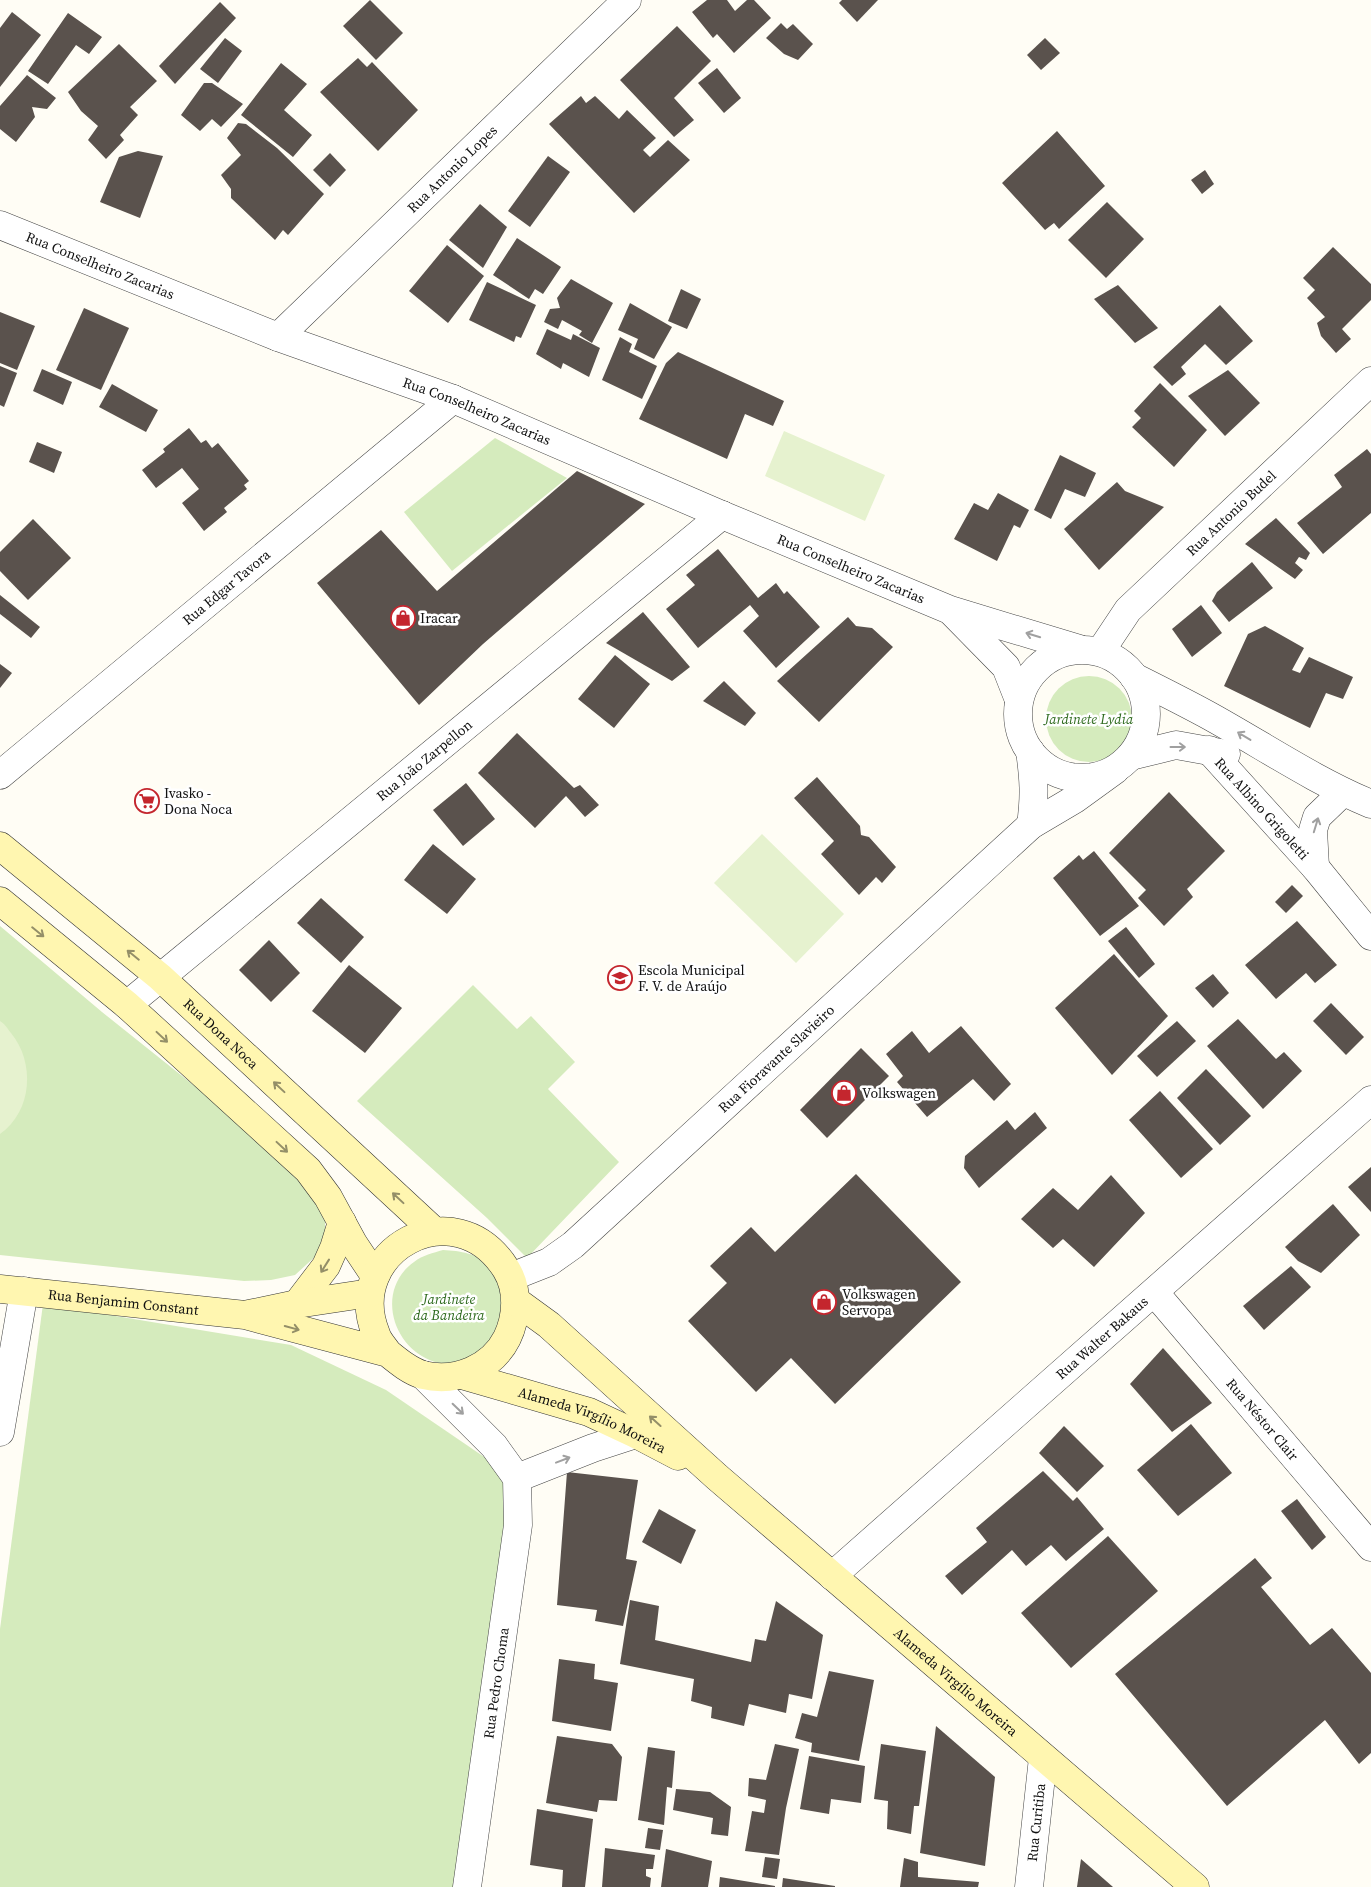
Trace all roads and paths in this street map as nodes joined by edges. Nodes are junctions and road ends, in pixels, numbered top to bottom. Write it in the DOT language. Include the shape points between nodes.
graph roads {
  1 [pos="626,0"];
  2 [pos="0,225"];
  3 [pos="278,337"];
  4 [pos="1371,381"];
  5 [pos="453,399"];
  6 [pos="722,515"];
  7 [pos="950,610"];
  8 [pos="1090,651"];
  9 [pos="1134,677"];
  10 [pos="1019,700"];
  11 [pos="1030,750"];
  12 [pos="1209,750"];
  13 [pos="1123,763"];
  14 [pos="1301,770"];
  15 [pos="0,775"];
  16 [pos="1343,792"];
  17 [pos="1371,804"];
  18 [pos="1031,824"];
  19 [pos="0,846"];
  20 [pos="1315,867"];
  21 [pos="0,901"];
  22 [pos="1371,936"];
  23 [pos="160,977"];
  24 [pos="127,1005"];
  25 [pos="1371,1100"];
  26 [pos="342,1222"];
  27 [pos="434,1231"];
  28 [pos="372,1284"];
  29 [pos="514,1289"];
  30 [pos="12,1290"];
  31 [pos="1155,1293"];
  32 [pos="296,1304"];
  33 [pos="245,1315"];
  34 [pos="388,1353"];
  35 [pos="423,1375"];
  36 [pos="462,1375"];
  37 [pos="0,1432"];
  38 [pos="636,1434"];
  39 [pos="717,1477"];
  40 [pos="517,1478"];
  41 [pos="1371,1546"];
  42 [pos="832,1576"];
  43 [pos="1043,1758"];
  44 [pos="467,1887"];
  45 [pos="1029,1887"];
  46 [pos="1195,1887"];
  1 -- 3 [label="street, Rua Antonio Lopes"];
  2 -- 3 [label="street, Rua Conselheiro Zacarias"];
  3 -- 5 [label="street, Rua Conselheiro Zacarias"];
  4 -- 8 [label="street, Rua Antonio Budel" via="1128,610"];
  5 -- 6 [label="street, Rua Conselheiro Zacarias"];
  5 -- 15 [label="street, Rua Edgar Tavora"];
  6 -- 7 [label="street, Rua Conselheiro Zacarias"];
  6 -- 23 [label="street, Rua João Zarpellon"];
  8 -- 7 [label="street, Rua Conselheiro Zacarias, one-way"];
  7 -- 10 [label="street, Rua Conselheiro Zacarias" via="1006,667"];
  8 -- 9 [label="street"];
  8 -- 10 [label="street" via="1058,654 1040,664 1026,680"];
  9 -- 13 [label="street" via="1144,696 1146,717 1142,738"];
  14 -- 9 [label="street, one-way" via="1206,714"];
  10 -- 11 [label="street" via="1018,722"];
  11 -- 13 [label="street" via="1036,759 1054,772 1074,778 1095,777"];
  11 -- 18 [label="street" via="1035,790"];
  13 -- 12 [label="street, one-way" via="1176,745"];
  12 -- 14 [label="street"];
  12 -- 20 [label="street, Rua Albino Grigoletti"];
  13 -- 18 [label="street, Rua Fioravante Slavieiro" via="1075,798"];
  14 -- 16 [label="street"];
  16 -- 17 [label="street"];
  20 -- 16 [label="street, Rua Albino Grigoletti, one-way" via="1313,830 1318,817"];
  18 -- 29 [label="street, Rua Fioravante Slavieiro" via="573,1245"];
  23 -- 19 [label="main road, Rua Dona Noca, one-way"];
  20 -- 22 [label="street, Rua Albino Grigoletti"];
  21 -- 24 [label="main road, one-way"];
  23 -- 24 [label="street, Rua João Zarpellon"];
  27 -- 23 [label="main road, Rua Dona Noca, one-way"];
  24 -- 26 [label="main road, one-way" via="308,1170"];
  25 -- 31 [label="street, Rua Walter Bakaus"];
  26 -- 28 [label="main road"];
  26 -- 32 [label="main road, one-way" via="326,1266"];
  27 -- 28 [label="main road" via="411,1237 390,1254"];
  27 -- 29 [label="main road" via="458,1232 480,1241 498,1256"];
  28 -- 32 [label="main road, Rua Benjamim Constant"];
  28 -- 34 [label="main road" via="370,1314 376,1335"];
  29 -- 36 [label="main road" via="513,1326 502,1348 484,1365"];
  39 -- 29 [label="main road, Alameda Virgílio Moreira, one-way" via="549,1325"];
  30 -- 33 [label="main road, Rua Benjamim Constant"];
  30 -- 37 [label="street"];
  31 -- 41 [label="street, Rua Néstor Clair"];
  31 -- 42 [label="street, Rua Walter Bakaus"];
  32 -- 33 [label="main road, Rua Benjamim Constant"];
  33 -- 34 [label="main road, Rua Benjamim Constant, one-way"];
  34 -- 35 [label="main road" via="405,1367"];
  35 -- 36 [label="main road" via="442,1378"];
  35 -- 40 [label="street, one-way" via="494,1446"];
  36 -- 38 [label="main road, Alameda Virgílio Moreira" via="589,1412"];
  38 -- 39 [label="main road, Alameda Virgílio Moreira"];
  40 -- 38 [label="street, one-way"];
  39 -- 42 [label="main road, Alameda Virgílio Moreira"];
  40 -- 44 [label="street, Rua Pedro Choma" via="518,1525"];
  42 -- 43 [label="main road, Alameda Virgílio Moreira"];
  43 -- 45 [label="street, Rua Curitiba"];
  43 -- 46 [label="main road, Alameda Virgílio Moreira"];
}
